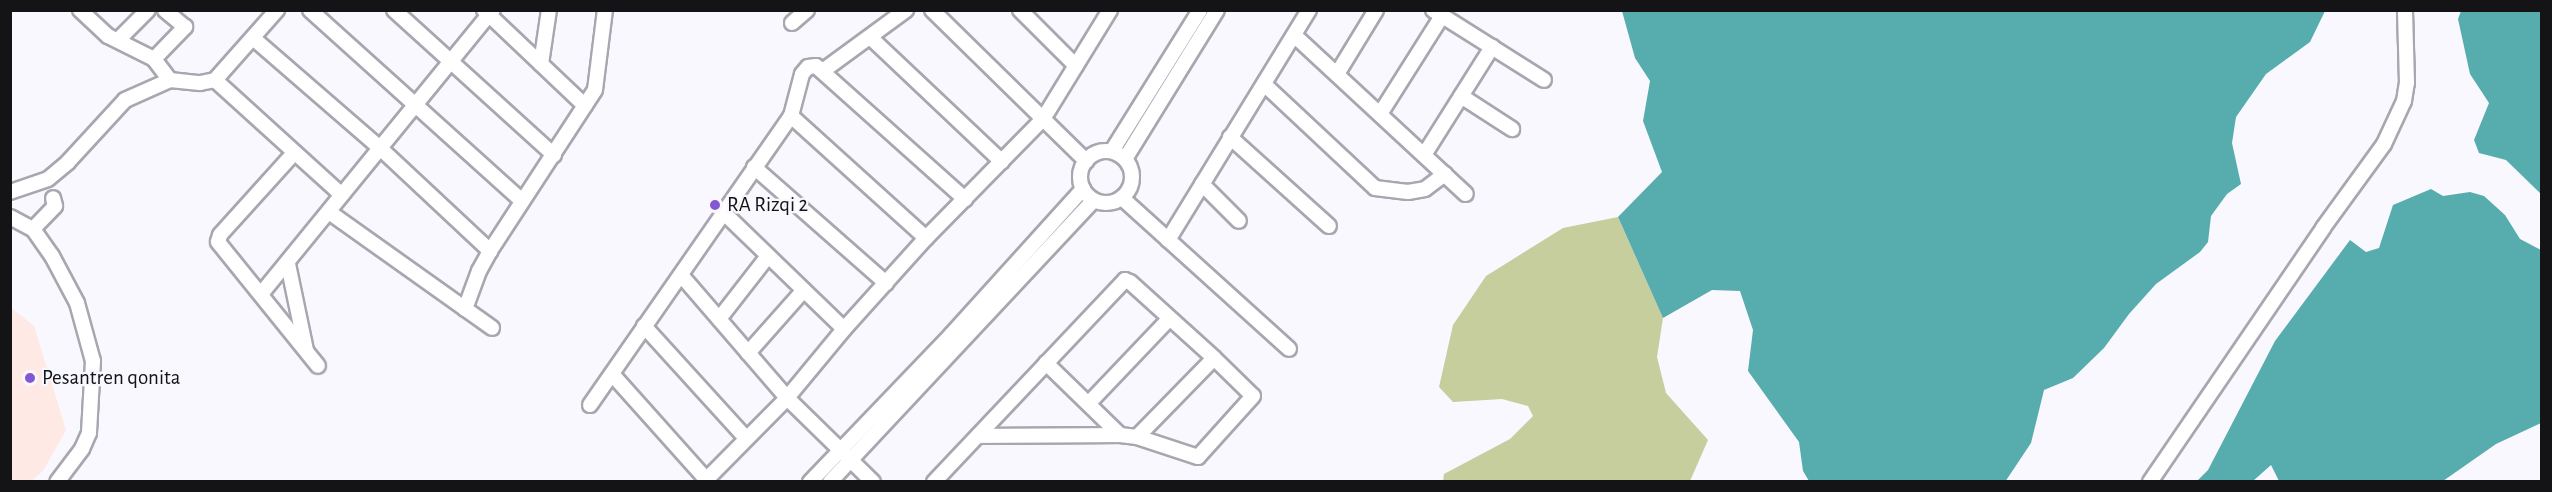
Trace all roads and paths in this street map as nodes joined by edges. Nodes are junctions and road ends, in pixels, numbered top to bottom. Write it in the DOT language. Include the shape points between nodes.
graph roads {
  1 [pos="80,10"];
  2 [pos="148,10"];
  3 [pos="165,10"];
  4 [pos="277,10"];
  5 [pos="310,10"];
  6 [pos="394,10"];
  7 [pos="549,10"];
  8 [pos="605,10"];
  9 [pos="807,10"];
  10 [pos="906,10"];
  11 [pos="932,10"];
  12 [pos="1020,10"];
  13 [pos="1200,10"];
  14 [pos="1217,10"];
  15 [pos="1309,10"];
  16 [pos="1376,10"];
  17 [pos="2405,10"];
  18 [pos="489,12"];
  19 [pos="1105,13"];
  20 [pos="1438,13"];
  21 [pos="792,23"];
  22 [pos="1294,34"];
  23 [pos="254,38"];
  24 [pos="871,38"];
  25 [pos="118,40"];
  26 [pos="1492,47"];
  27 [pos="154,59"];
  28 [pos="452,63"];
  29 [pos="541,64"];
  30 [pos="1076,66"];
  31 [pos="824,70"];
  32 [pos="1336,74"];
  33 [pos="170,80"];
  34 [pos="215,80"];
  35 [pos="1544,80"];
  36 [pos="1264,84"];
  37 [pos="1461,96"];
  38 [pos="418,104"];
  39 [pos="585,106"];
  40 [pos="1380,114"];
  41 [pos="791,116"];
  42 [pos="1043,119"];
  43 [pos="1512,129"];
  44 [pos="1230,137"];
  45 [pos="380,148"];
  46 [pos="1112,151"];
  47 [pos="294,153"];
  48 [pos="554,155"];
  49 [pos="1424,155"];
  50 [pos="1125,159"];
  51 [pos="1086,161"];
  52 [pos="1002,162"];
  53 [pos="754,167"];
  54 [pos="1445,174"];
  55 [pos="1202,184"];
  56 [pos="1083,189"];
  57 [pos="10,192"];
  58 [pos="1466,194"];
  59 [pos="342,195"];
  60 [pos="53,198"];
  61 [pos="1122,198"];
  62 [pos="965,199"];
  63 [pos="1094,200"];
  64 [pos="522,201"];
  65 [pos="329,212"];
  66 [pos="723,212"];
  67 [pos="10,217"];
  68 [pos="1239,221"];
  69 [pos="1329,226"];
  70 [pos="33,229"];
  71 [pos="926,238"];
  72 [pos="1168,240"];
  73 [pos="490,251"];
  74 [pos="768,256"];
  75 [pos="288,264"];
  76 [pos="681,275"];
  77 [pos="886,283"];
  78 [pos="804,290"];
  79 [pos="261,294"];
  80 [pos="465,309"];
  81 [pos="719,319"];
  82 [pos="1169,319"];
  83 [pos="644,326"];
  84 [pos="492,328"];
  85 [pos="844,328"];
  86 [pos="1289,349"];
  87 [pos="307,353"];
  88 [pos="748,353"];
  89 [pos="1214,358"];
  90 [pos="1046,363"];
  91 [pos="318,366"];
  92 [pos="612,374"];
  93 [pos="787,398"];
  94 [pos="1089,403"];
  95 [pos="590,405"];
  96 [pos="1120,435"];
  97 [pos="978,436"];
  98 [pos="1137,437"];
  99 [pos="746,438"];
  100 [pos="845,456"];
  101 [pos="705,480"];
  102 [pos="57,482"];
  103 [pos="810,482"];
  104 [pos="830,482"];
  105 [pos="873,482"];
  106 [pos="934,482"];
  107 [pos="2150,482"];
  1 -- 25 [label="street"];
  2 -- 25 [label="street"];
  3 -- 27 [label="street" via="185,27"];
  4 -- 23 [label="street"];
  5 -- 38 [label="street"];
  6 -- 28 [label="street"];
  7 -- 29 [label="street"];
  8 -- 39 [label="street" via="595,90"];
  9 -- 21 [label="street"];
  10 -- 24 [label="street"];
  11 -- 42 [label="street"];
  12 -- 30 [label="street"];
  13 -- 46 [label="street"];
  14 -- 50 [label="street"];
  15 -- 22 [label="street"];
  16 -- 32 [label="street"];
  17 -- 107 [label="street" via="2407,83 2404,101 2384,144"];
  18 -- 28 [label="street"];
  18 -- 29 [label="street"];
  19 -- 30 [label="street"];
  20 -- 26 [label="street"];
  20 -- 40 [label="street"];
  22 -- 32 [label="street"];
  22 -- 36 [label="street"];
  23 -- 34 [label="street"];
  23 -- 45 [label="street"];
  24 -- 31 [label="street"];
  24 -- 52 [label="street"];
  25 -- 27 [label="street"];
  26 -- 35 [label="street"];
  26 -- 37 [label="street"];
  27 -- 33 [label="street"];
  28 -- 38 [label="street"];
  28 -- 48 [label="street"];
  29 -- 39 [label="street"];
  30 -- 42 [label="street"];
  31 -- 41 [label="street" via="812,65 805,70"];
  31 -- 62 [label="street"];
  32 -- 40 [label="street"];
  33 -- 34 [label="street"];
  33 -- 57 [label="street" via="125,100 48,178"];
  34 -- 47 [label="street"];
  36 -- 44 [label="street"];
  36 -- 54 [label="street" via="1375,188 1408,192 1425,189"];
  37 -- 43 [label="street"];
  37 -- 49 [label="street"];
  38 -- 45 [label="street"];
  38 -- 64 [label="street"];
  39 -- 48 [label="street"];
  40 -- 49 [label="street"];
  41 -- 53 [label="street"];
  41 -- 71 [label="street"];
  42 -- 51 [label="street"];
  42 -- 52 [label="street"];
  44 -- 55 [label="street"];
  44 -- 69 [label="street"];
  45 -- 59 [label="street"];
  45 -- 73 [label="street"];
  46 -- 50 [label="street"];
  46 -- 51 [label="street" via="1097,152"];
  47 -- 59 [label="street"];
  47 -- 79 [label="street" via="220,235 218,242"];
  48 -- 64 [label="street"];
  49 -- 54 [label="street"];
  50 -- 61 [label="street" via="1133,179"];
  51 -- 56 [label="street" via="1080,175"];
  52 -- 62 [label="street"];
  53 -- 66 [label="street"];
  53 -- 77 [label="street"];
  54 -- 58 [label="street"];
  55 -- 68 [label="street"];
  55 -- 72 [label="street"];
  56 -- 63 [label="street"];
  56 -- 100 [label="street"];
  59 -- 65 [label="street"];
  60 -- 70 [label="street" via="55,206"];
  61 -- 63 [label="street" via="1108,203"];
  61 -- 72 [label="street"];
  62 -- 71 [label="street"];
  63 -- 100 [label="street"];
  64 -- 73 [label="street"];
  65 -- 75 [label="street"];
  65 -- 80 [label="street"];
  66 -- 74 [label="street"];
  66 -- 76 [label="street"];
  67 -- 70 [label="street"];
  70 -- 102 [label="street" via="77,303 93,361 89,433"];
  71 -- 77 [label="street"];
  72 -- 86 [label="street"];
  73 -- 80 [label="street"];
  74 -- 78 [label="street"];
  74 -- 81 [label="street"];
  75 -- 79 [label="street"];
  75 -- 87 [label="street"];
  76 -- 81 [label="street"];
  76 -- 83 [label="street"];
  77 -- 85 [label="street"];
  78 -- 85 [label="street"];
  78 -- 88 [label="street"];
  79 -- 87 [label="street"];
  80 -- 84 [label="street"];
  81 -- 88 [label="street"];
  82 -- 89 [label="street"];
  82 -- 90 [label="street" via="1125,280"];
  82 -- 94 [label="street"];
  83 -- 92 [label="street"];
  83 -- 99 [label="street"];
  85 -- 93 [label="street"];
  87 -- 91 [label="street"];
  88 -- 93 [label="street"];
  89 -- 98 [label="street"];
  89 -- 98 [label="street" via="1253,396 1200,455"];
  90 -- 94 [label="street"];
  90 -- 97 [label="street"];
  92 -- 95 [label="street"];
  92 -- 101 [label="street"];
  93 -- 99 [label="street"];
  93 -- 100 [label="street"];
  94 -- 96 [label="street"];
  96 -- 97 [label="street"];
  96 -- 98 [label="street"];
  97 -- 106 [label="street"];
  99 -- 101 [label="street"];
  100 -- 103 [label="street"];
  100 -- 104 [label="street"];
  100 -- 105 [label="street"];
}
